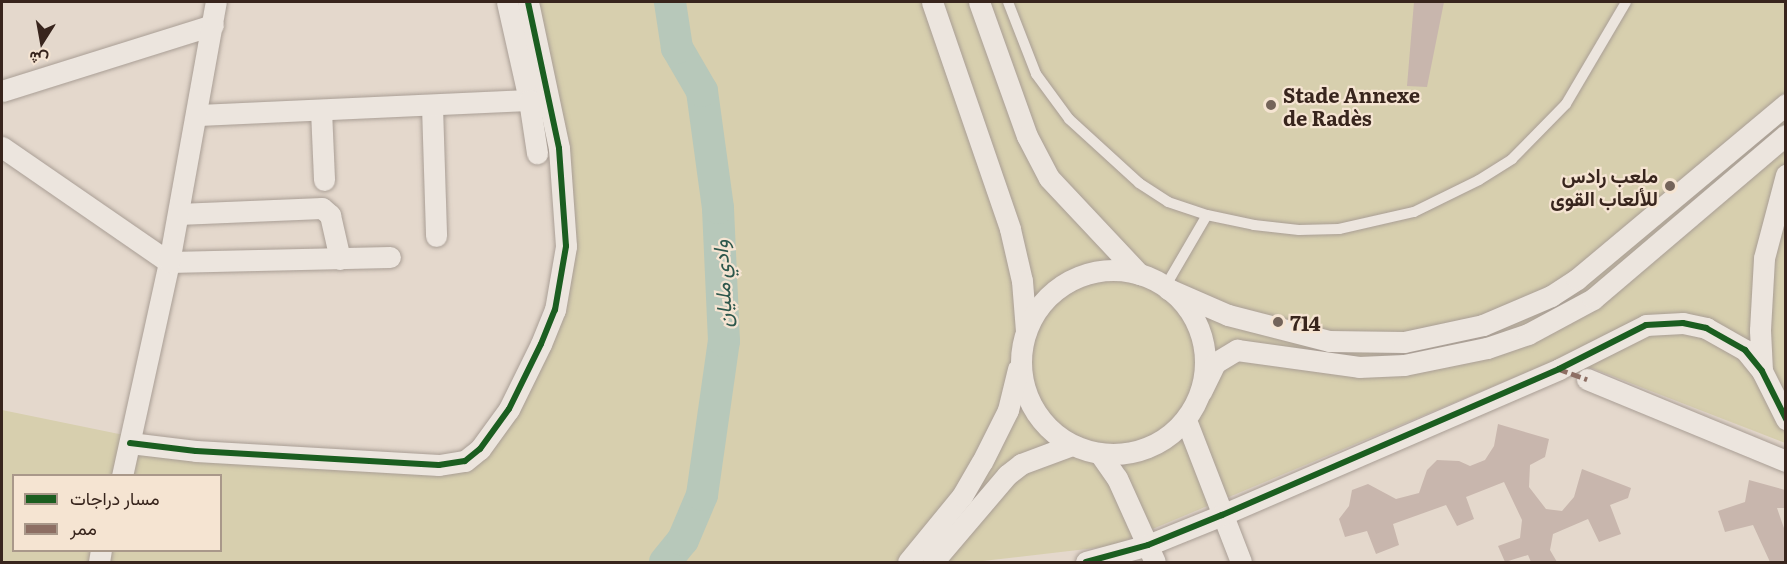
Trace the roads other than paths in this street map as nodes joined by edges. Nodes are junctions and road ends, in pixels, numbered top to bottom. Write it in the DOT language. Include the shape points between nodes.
graph roads {
  1 [pos="216,2"];
  2 [pos="507,2"];
  3 [pos="528,2"];
  4 [pos="932,2"];
  5 [pos="979,2"];
  6 [pos="1008,2"];
  7 [pos="1626,2"];
  8 [pos="213,25"];
  9 [pos="2,91"];
  10 [pos="529,100"];
  11 [pos="1785,104"];
  12 [pos="432,106"];
  13 [pos="321,110"];
  14 [pos="198,115"];
  15 [pos="1785,135"];
  16 [pos="2,147"];
  17 [pos="537,153"];
  18 [pos="1785,175"];
  19 [pos="324,180"];
  20 [pos="178,214"];
  21 [pos="1207,215"];
  22 [pos="436,236"];
  23 [pos="390,257"];
  24 [pos="340,259"];
  25 [pos="169,262"];
  26 [pos="1139,274"];
  27 [pos="1167,288"];
  28 [pos="1026,331"];
  29 [pos="1020,363"];
  30 [pos="1762,371"];
  31 [pos="1587,379"];
  32 [pos="1201,392"];
  33 [pos="1785,419"];
  34 [pos="1186,420"];
  35 [pos="130,443"];
  36 [pos="1072,446"];
  37 [pos="1100,454"];
  38 [pos="1785,461"];
  39 [pos="122,474"];
  40 [pos="1222,515"];
  41 [pos="1152,554"];
  42 [pos="908,562"];
  43 [pos="933,562"];
  44 [pos="1086,562"];
  45 [pos="1241,562"];
  1 -- 8 [label="street"];
  2 -- 10 [label="street"];
  3 -- 35 [label="street" via="559,148 566,246 555,310 541,344 508,409 480,449 465,461 439,465"];
  4 -- 28 [label="street" via="1010,230 1022,282"];
  5 -- 26 [label="street" via="1027,136 1048,178"];
  6 -- 21 [label="lane" via="1036,74 1069,119 1139,183 1168,202"];
  7 -- 21 [label="lane" via="1566,104 1512,159 1479,180 1414,212 1340,229 1254,225"];
  8 -- 9 [label="street"];
  8 -- 14 [label="street"];
  10 -- 12 [label="street"];
  10 -- 17 [label="street"];
  11 -- 27 [label="street" via="1577,279 1551,296 1483,325 1404,342 1329,341 1228,315"];
  12 -- 13 [label="street"];
  12 -- 22 [label="street"];
  13 -- 14 [label="street"];
  13 -- 19 [label="street"];
  14 -- 20 [label="street"];
  15 -- 32 [label="street" via="1593,299 1528,334 1487,348 1404,364 1359,367 1237,350 1215,363"];
  16 -- 25 [label="street"];
  18 -- 30 [label="street" via="1764,258"];
  20 -- 24 [label="street" via="322,208 330,215"];
  20 -- 25 [label="street"];
  21 -- 27 [label="lane"];
  23 -- 24 [label="street"];
  24 -- 25 [label="street"];
  25 -- 35 [label="street"];
  26 -- 27 [label="street"];
  26 -- 28 [label="street" via="1112,270 1084,275 1059,287 1039,306"];
  27 -- 32 [label="street" via="1188,309 1201,335 1206,363"];
  28 -- 29 [label="street"];
  29 -- 36 [label="street" via="1026,396 1044,425"];
  29 -- 42 [label="street" via="1008,410 982,462 962,496"];
  30 -- 33 [label="street"];
  30 -- 40 [label="street" via="1745,350 1706,328 1683,323 1646,325 1559,369"];
  31 -- 38 [label="street"];
  32 -- 34 [label="street"];
  34 -- 37 [label="street" via="1162,441 1132,453"];
  34 -- 40 [label="street"];
  35 -- 39 [label="street"];
  36 -- 37 [label="street"];
  36 -- 43 [label="street" via="1021,464 1001,479"];
  37 -- 41 [label="street" via="1117,478"];
  40 -- 41 [label="street"];
  40 -- 45 [label="street"];
  41 -- 44 [label="street"];
}
